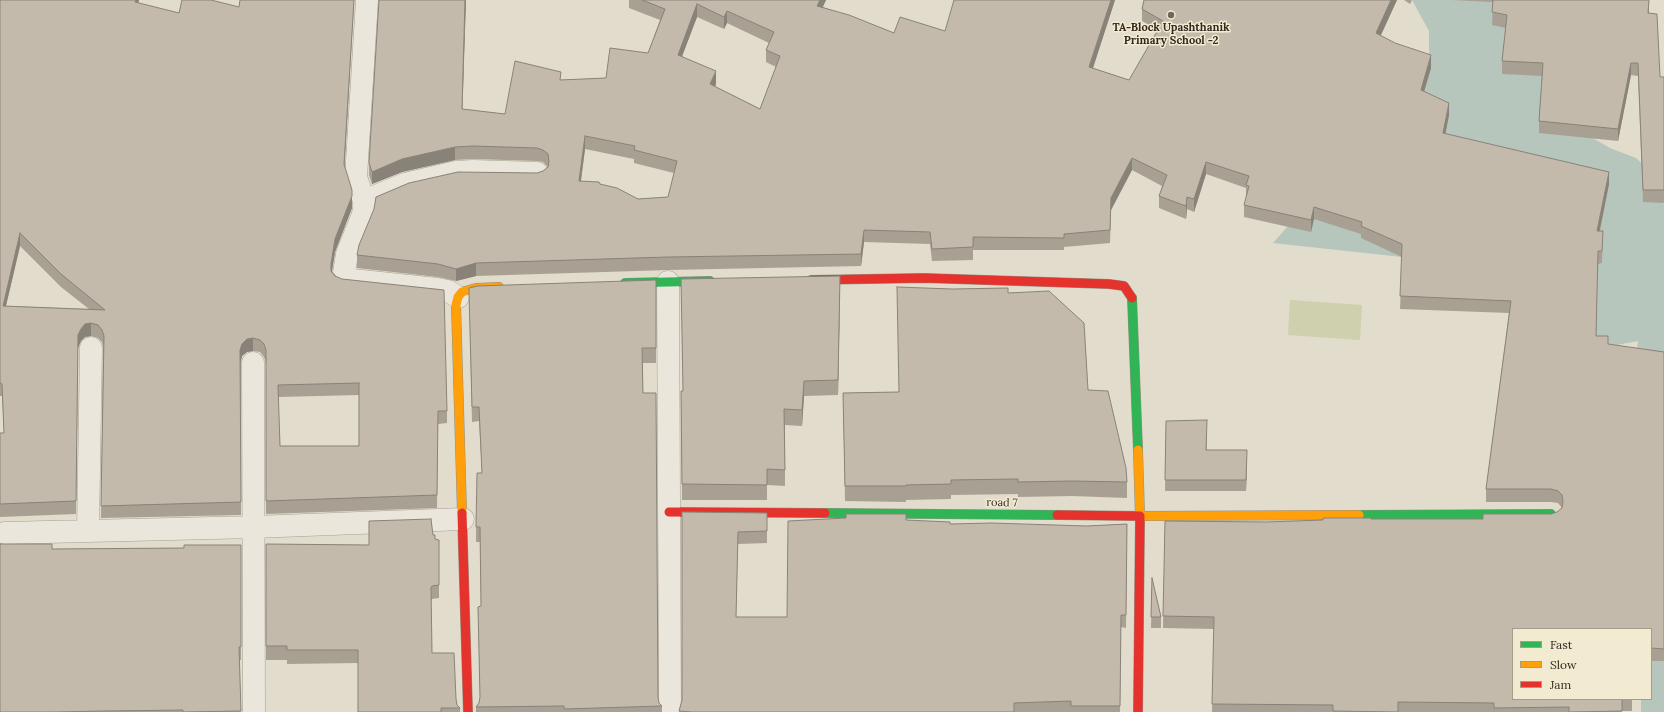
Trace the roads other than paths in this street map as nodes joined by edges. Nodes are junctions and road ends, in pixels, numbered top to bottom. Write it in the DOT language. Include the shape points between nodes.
graph roads {
  1 [pos="367,0"];
  2 [pos="537,173"];
  3 [pos="364,201"];
  4 [pos="804,280"];
  5 [pos="716,281"];
  6 [pos="668,282"];
  7 [pos="614,284"];
  8 [pos="507,287"];
  9 [pos="458,297"];
  10 [pos="91,348"];
  11 [pos="253,363"];
  12 [pos="669,512"];
  13 [pos="1551,514"];
  14 [pos="1140,516"];
  15 [pos="463,519"];
  16 [pos="254,527"];
  17 [pos="88,531"];
  18 [pos="5,533"];
  19 [pos="254,712"];
  20 [pos="468,712"];
  21 [pos="670,712"];
  22 [pos="1138,712"];
  1 -- 3 [label="street" via="356,177"];
  2 -- 3 [label="street" via="456,172 405,184"];
  3 -- 9 [label="street" via="362,217 346,254 342,279 437,289 448,291"];
  4 -- 14 [label="street" via="924,278 1124,286 1132,297"];
  5 -- 6 [label="street"];
  6 -- 7 [label="street"];
  6 -- 12 [label="street"];
  8 -- 9 [label="street" via="476,288 462,292"];
  9 -- 15 [label="street" via="456,305"];
  10 -- 17 [label="street"];
  11 -- 16 [label="street"];
  12 -- 14 [label="street, road 7"];
  12 -- 21 [label="street"];
  13 -- 14 [label="street, road 7"];
  14 -- 22 [label="street"];
  15 -- 16 [label="street"];
  15 -- 20 [label="street"];
  16 -- 17 [label="street"];
  16 -- 19 [label="street"];
  17 -- 18 [label="street"];
}
